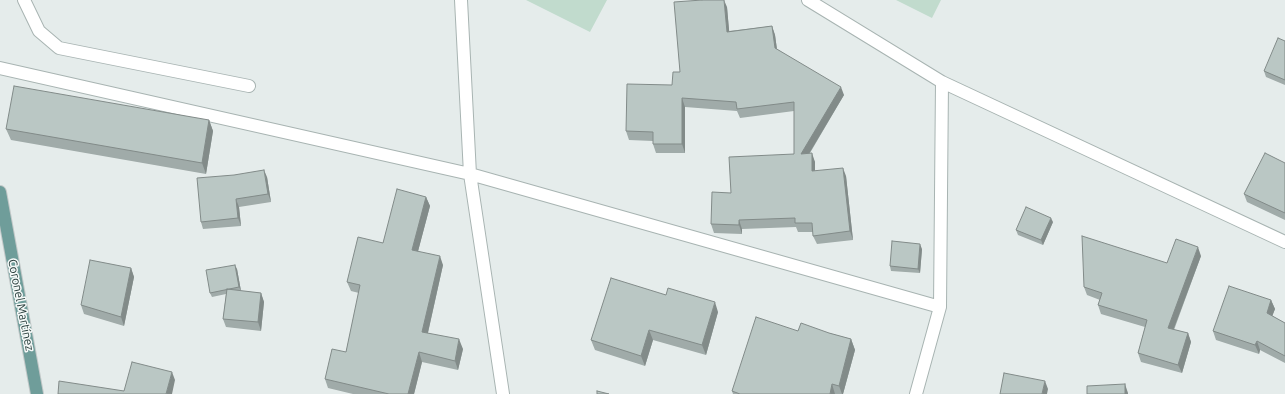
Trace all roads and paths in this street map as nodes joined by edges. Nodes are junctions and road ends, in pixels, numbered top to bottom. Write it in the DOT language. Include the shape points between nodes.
graph roads {
  1 [pos="24,0"];
  2 [pos="461,0"];
  3 [pos="808,0"];
  4 [pos="0,68"];
  5 [pos="942,82"];
  6 [pos="249,86"];
  7 [pos="470,174"];
  8 [pos="0,192"];
  9 [pos="1285,242"];
  10 [pos="940,307"];
  11 [pos="38,394"];
  12 [pos="503,394"];
  13 [pos="916,394"];
  1 -- 6 [label="street" via="39,32 59,48"];
  2 -- 7 [label="street"];
  3 -- 5 [label="street"];
  4 -- 7 [label="street"];
  5 -- 9 [label="street"];
  5 -- 10 [label="street"];
  7 -- 10 [label="street"];
  7 -- 12 [label="street"];
  8 -- 11 [label="main road, Coronel Martínez"];
  10 -- 13 [label="street"];
}
